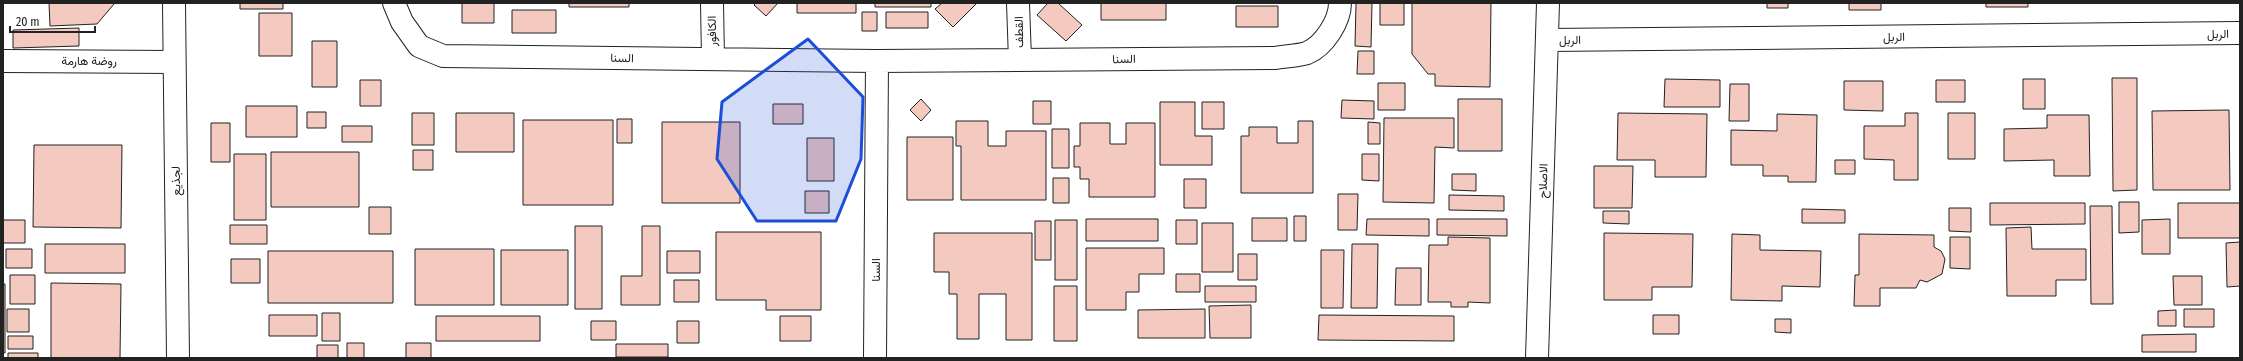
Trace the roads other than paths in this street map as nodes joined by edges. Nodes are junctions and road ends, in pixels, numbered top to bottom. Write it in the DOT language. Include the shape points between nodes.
graph roads {
  1 [pos="174,3"];
  2 [pos="394,3"];
  3 [pos="712,3"];
  4 [pos="1018,3"];
  5 [pos="1340,3"];
  6 [pos="1548,3"];
  7 [pos="2240,33"];
  8 [pos="1548,40"];
  9 [pos="713,59"];
  10 [pos="1020,60"];
  11 [pos="3,61"];
  12 [pos="877,61"];
  13 [pos="174,62"];
  14 [pos="178,358"];
  15 [pos="875,358"];
  16 [pos="1537,358"];
  1 -- 13 [label="street, لجذيع"];
  2 -- 9 [label="street, السنا" via="402,22 419,46 443,56"];
  3 -- 9 [label="street, الكافور"];
  4 -- 10 [label="street, القطف"];
  5 -- 10 [label="street, السنا" via="1340,11 1330,34 1307,53 1275,58"];
  6 -- 8 [label="street, الاصلاح"];
  7 -- 8 [label="street, الربل"];
  8 -- 16 [label="street, الاصلاح"];
  9 -- 12 [label="street, السنا"];
  10 -- 12 [label="street, السنا"];
  11 -- 13 [label="street, روضة هارمة"];
  12 -- 15 [label="street, السنا"];
  13 -- 14 [label="street, لجذيع"];
}
